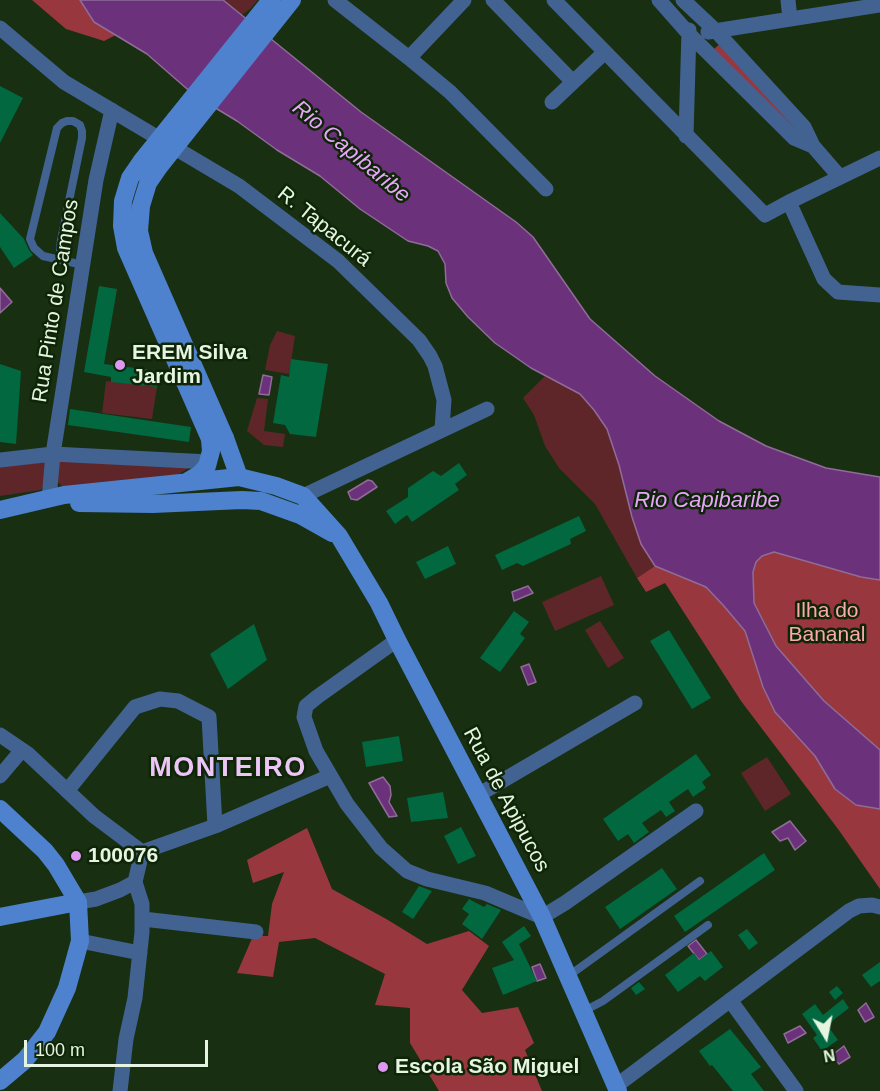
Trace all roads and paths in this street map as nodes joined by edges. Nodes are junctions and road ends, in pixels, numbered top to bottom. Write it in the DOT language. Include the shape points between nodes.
graph roads {
  1 [pos="271,0"];
  2 [pos="292,0"];
  3 [pos="335,0"];
  4 [pos="464,0"];
  5 [pos="493,0"];
  6 [pos="554,0"];
  7 [pos="659,0"];
  8 [pos="788,0"];
  9 [pos="688,2"];
  10 [pos="880,5"];
  11 [pos="790,19"];
  12 [pos="0,27"];
  13 [pos="716,31"];
  14 [pos="689,34"];
  15 [pos="605,52"];
  16 [pos="409,57"];
  17 [pos="573,82"];
  18 [pos="552,102"];
  19 [pos="112,110"];
  20 [pos="686,136"];
  21 [pos="813,146"];
  22 [pos="880,158"];
  23 [pos="839,176"];
  24 [pos="546,189"];
  25 [pos="789,202"];
  26 [pos="63,261"];
  27 [pos="83,265"];
  28 [pos="880,294"];
  29 [pos="487,409"];
  30 [pos="442,429"];
  31 [pos="218,439"];
  32 [pos="53,454"];
  33 [pos="0,460"];
  34 [pos="209,462"];
  35 [pos="239,477"];
  36 [pos="186,483"];
  37 [pos="303,496"];
  38 [pos="49,499"];
  39 [pos="153,504"];
  40 [pos="0,510"];
  41 [pos="339,536"];
  42 [pos="397,640"];
  43 [pos="635,703"];
  44 [pos="0,735"];
  45 [pos="22,750"];
  46 [pos="0,776"];
  47 [pos="330,776"];
  48 [pos="68,791"];
  49 [pos="478,795"];
  50 [pos="0,809"];
  51 [pos="696,811"];
  52 [pos="215,826"];
  53 [pos="142,852"];
  54 [pos="700,881"];
  55 [pos="135,882"];
  56 [pos="78,902"];
  57 [pos="880,908"];
  58 [pos="542,916"];
  59 [pos="0,917"];
  60 [pos="142,920"];
  61 [pos="708,925"];
  62 [pos="256,932"];
  63 [pos="80,941"];
  64 [pos="140,953"];
  65 [pos="567,977"];
  66 [pos="730,1000"];
  67 [pos="583,1012"];
  68 [pos="0,1081"];
  69 [pos="617,1088"];
  70 [pos="120,1091"];
  71 [pos="796,1091"];
  1 -- 31 [label="street, bridge" via="141,162 130,178 123,201 126,248"];
  2 -- 31 [label="street, bridge" via="159,167 148,183 141,206 139,231 144,253"];
  3 -- 16 [label="street"];
  4 -- 16 [label="street"];
  5 -- 17 [label="street"];
  6 -- 15 [label="street"];
  7 -- 14 [label="street"];
  8 -- 11 [label="street"];
  9 -- 13 [label="street"];
  9 -- 14 [label="street"];
  10 -- 11 [label="street"];
  11 -- 13 [label="street"];
  12 -- 19 [label="street, R. Tapacurá" via="64,82"];
  13 -- 14 [label="street"];
  13 -- 21 [label="street" via="804,127"];
  14 -- 20 [label="street"];
  14 -- 21 [label="street" via="794,138"];
  15 -- 17 [label="street"];
  15 -- 20 [label="street"];
  16 -- 24 [label="street" via="450,92"];
  17 -- 18 [label="street"];
  19 -- 27 [label="street, Rua Pinto de Campos"];
  19 -- 30 [label="street, R. Tapacurá" via="239,186 338,261 419,340 430,356 444,400"];
  20 -- 25 [label="street" via="765,215"];
  21 -- 23 [label="street"];
  22 -- 23 [label="street"];
  23 -- 25 [label="street"];
  25 -- 28 [label="street" via="824,279 838,292"];
  26 -- 26 [label="lane" via="61,240 82,138 80,125 67,120 57,128 30,239 43,256"];
  26 -- 27 [label="lane"];
  27 -- 32 [label="street, Rua Pinto de Campos"];
  29 -- 30 [label="street"];
  30 -- 37 [label="street"];
  31 -- 34 [label="street"];
  31 -- 35 [label="street"];
  32 -- 33 [label="street"];
  32 -- 34 [label="street"];
  32 -- 38 [label="street, Rua Pinto de Campos"];
  34 -- 36 [label="street"];
  35 -- 36 [label="street"];
  35 -- 37 [label="street"];
  35 -- 39 [label="street"];
  36 -- 38 [label="street"];
  37 -- 41 [label="street, Rua de Apipucos"];
  38 -- 39 [label="street"];
  38 -- 40 [label="street"];
  39 -- 41 [label="street" via="261,501 300,515"];
  41 -- 42 [label="street, Rua de Apipucos"];
  42 -- 47 [label="street" via="306,706 306,724"];
  42 -- 49 [label="street, Rua de Apipucos"];
  43 -- 49 [label="street"];
  44 -- 45 [label="street"];
  45 -- 46 [label="street"];
  45 -- 48 [label="street"];
  47 -- 52 [label="street"];
  47 -- 58 [label="street" via="363,826 407,871 485,893"];
  48 -- 52 [label="street" via="135,707 160,699 178,701 209,717"];
  48 -- 53 [label="street" via="93,816"];
  49 -- 58 [label="street, Rua de Apipucos"];
  50 -- 56 [label="street" via="45,851"];
  51 -- 58 [label="street"];
  52 -- 53 [label="street"];
  53 -- 55 [label="street"];
  54 -- 65 [label="lane"];
  55 -- 56 [label="street"];
  55 -- 60 [label="street"];
  56 -- 59 [label="street"];
  56 -- 63 [label="street"];
  57 -- 66 [label="street" via="860,906 849,911"];
  58 -- 65 [label="street, Rua de Apipucos"];
  60 -- 62 [label="street"];
  60 -- 64 [label="street"];
  61 -- 67 [label="lane"];
  63 -- 64 [label="street"];
  63 -- 68 [label="street" via="68,988 46,1032 25,1059"];
  64 -- 70 [label="street"];
  65 -- 67 [label="street, Rua de Apipucos"];
  66 -- 69 [label="street"];
  66 -- 71 [label="street"];
  67 -- 69 [label="street, Rua de Apipucos"];
}
